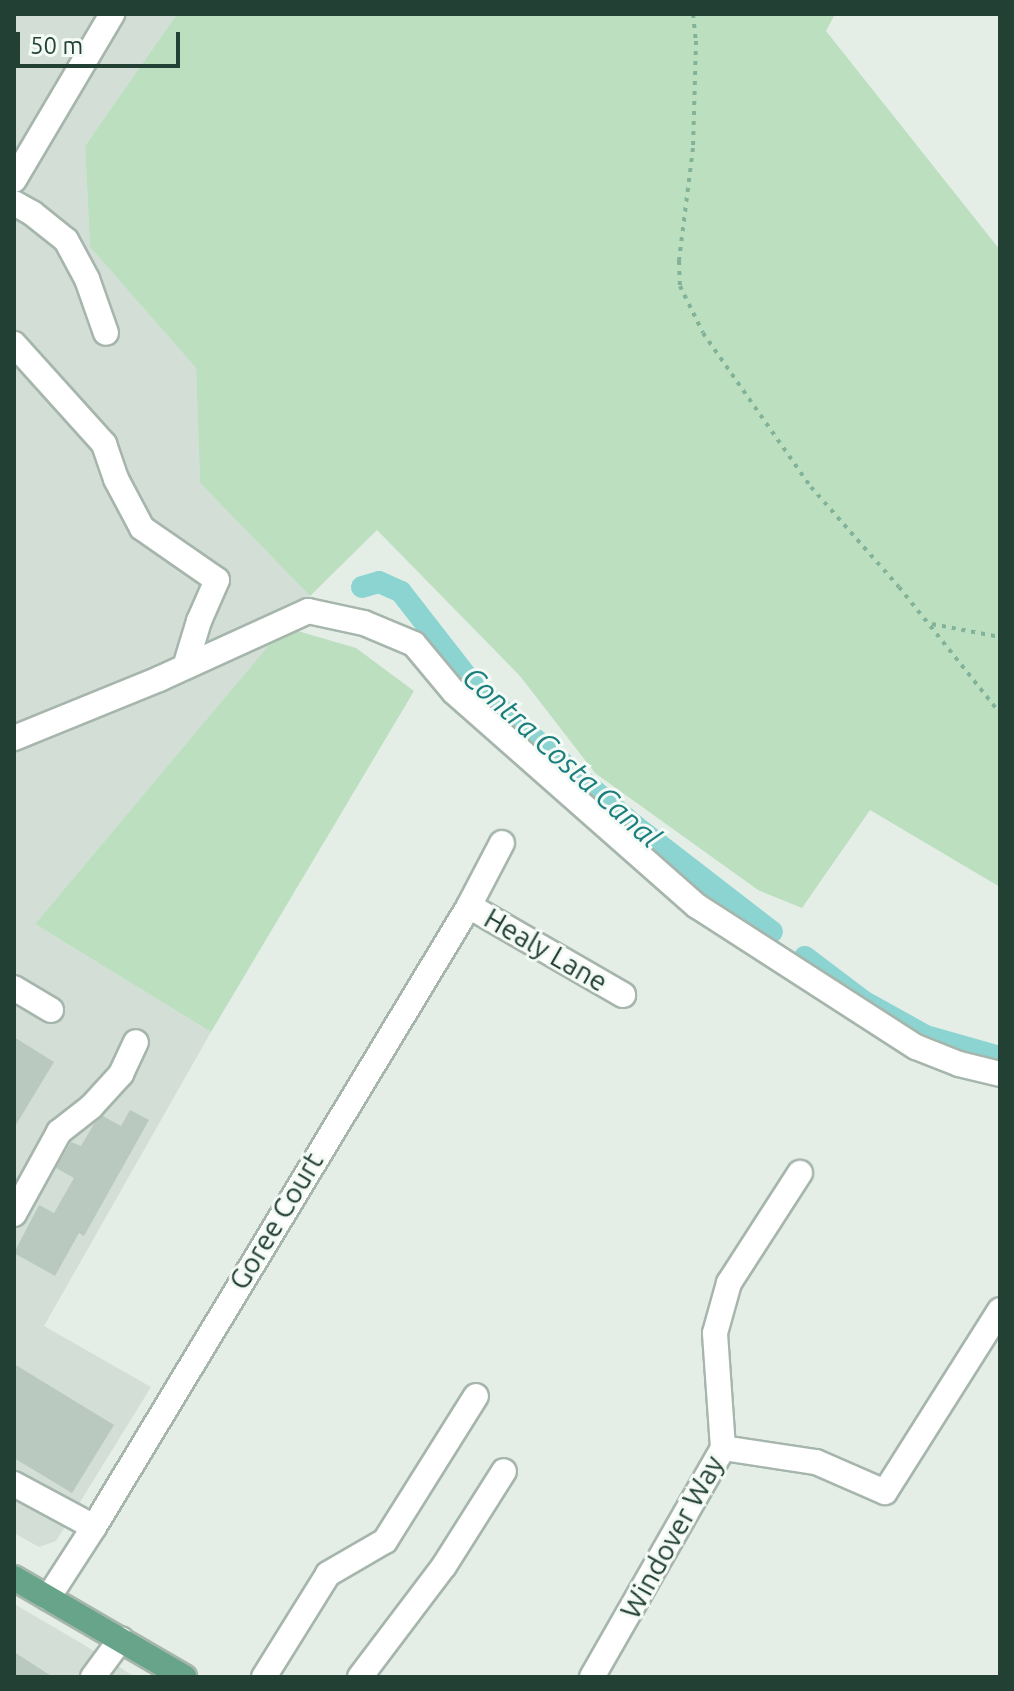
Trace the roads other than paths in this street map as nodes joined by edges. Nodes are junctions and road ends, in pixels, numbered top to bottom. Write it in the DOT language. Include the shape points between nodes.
graph roads {
  1 [pos="112,14"];
  2 [pos="14,180"];
  3 [pos="14,203"];
  4 [pos="106,333"];
  5 [pos="14,344"];
  6 [pos="185,667"];
  7 [pos="14,738"];
  8 [pos="502,843"];
  9 [pos="469,906"];
  10 [pos="14,988"];
  11 [pos="623,995"];
  12 [pos="51,1010"];
  13 [pos="136,1042"];
  14 [pos="1000,1074"];
  15 [pos="800,1173"];
  16 [pos="14,1214"];
  17 [pos="1000,1310"];
  18 [pos="476,1396"];
  19 [pos="723,1448"];
  20 [pos="504,1471"];
  21 [pos="14,1484"];
  22 [pos="94,1527"];
  23 [pos="14,1578"];
  24 [pos="48,1598"];
  25 [pos="121,1639"];
  26 [pos="93,1677"];
  27 [pos="184,1677"];
  28 [pos="264,1677"];
  29 [pos="360,1677"];
  30 [pos="592,1677"];
  1 -- 2 [label="street"];
  3 -- 4 [label="street" via="66,240"];
  5 -- 6 [label="street" via="104,444 142,528 217,580"];
  6 -- 7 [label="street"];
  6 -- 14 [label="street" via="308,611 364,623 414,644 454,692 697,906 916,1047"];
  8 -- 9 [label="street, Goree Court"];
  9 -- 11 [label="street, Healy Lane"];
  9 -- 22 [label="street, Goree Court"];
  10 -- 12 [label="street"];
  13 -- 16 [label="street" via="121,1074 59,1132"];
  15 -- 19 [label="street, Windover Way" via="729,1283 715,1333"];
  17 -- 19 [label="street" via="885,1492 816,1462"];
  18 -- 28 [label="street" via="385,1541 328,1574"];
  19 -- 30 [label="street, Windover Way"];
  20 -- 29 [label="street" via="444,1566"];
  21 -- 22 [label="street"];
  22 -- 24 [label="street, Goree Court"];
  23 -- 24 [label="main road"];
  24 -- 25 [label="main road"];
  25 -- 26 [label="street"];
  25 -- 27 [label="main road"];
}
